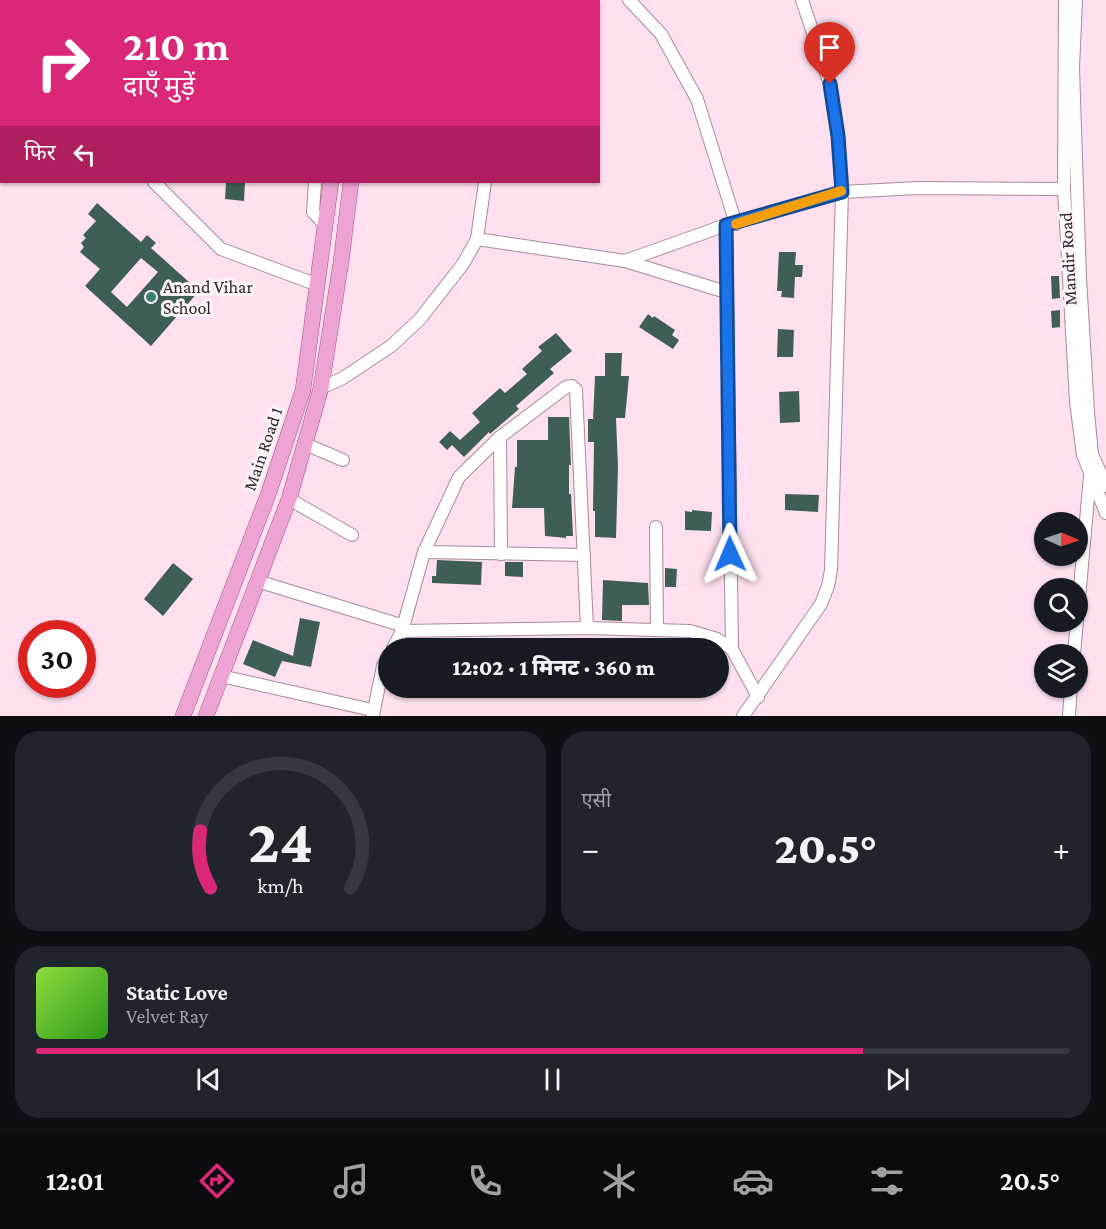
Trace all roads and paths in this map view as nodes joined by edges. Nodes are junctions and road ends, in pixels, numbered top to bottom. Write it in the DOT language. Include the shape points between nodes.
graph roads {
  1 [pos="629,0"];
  2 [pos="802,0"];
  3 [pos="1065,0"];
  4 [pos="1076,0"];
  5 [pos="155,183"];
  6 [pos="315,183"];
  7 [pos="331,183"];
  8 [pos="351,183"];
  9 [pos="485,183"];
  10 [pos="1064,189"];
  11 [pos="842,192"];
  12 [pos="731,224"];
  13 [pos="326,226"];
  14 [pos="477,238"];
  15 [pos="625,261"];
  16 [pos="318,285"];
  17 [pos="726,292"];
  18 [pos="321,388"];
  19 [pos="501,437"];
  20 [pos="305,444"];
  21 [pos="344,460"];
  22 [pos="1099,474"];
  23 [pos="1106,486"];
  24 [pos="289,499"];
  25 [pos="1106,513"];
  26 [pos="656,527"];
  27 [pos="352,535"];
  28 [pos="424,552"];
  29 [pos="501,554"];
  30 [pos="584,555"];
  31 [pos="257,581"];
  32 [pos="587,628"];
  33 [pos="403,629"];
  34 [pos="657,630"];
  35 [pos="398,638"];
  36 [pos="1075,644"];
  37 [pos="732,649"];
  38 [pos="221,676"];
  39 [pos="378,690"];
  40 [pos="758,697"];
  41 [pos="1070,698"];
  42 [pos="373,713"];
  43 [pos="183,716"];
  44 [pos="206,716"];
  45 [pos="743,716"];
  46 [pos="1069,716"];
  1 -- 12 [label="street" via="661,34 697,99"];
  2 -- 11 [label="street" via="830,84"];
  3 -- 10 [label="street, Mandir Road"];
  4 -- 22 [label="street, Mandir Road" via="1073,68 1079,266 1092,454"];
  5 -- 16 [label="street" via="221,249"];
  6 -- 13 [label="street" via="314,212"];
  7 -- 13 [label="main road, Main Road 1"];
  8 -- 18 [label="main road, Main Road 1"];
  9 -- 14 [label="street"];
  10 -- 11 [label="street"];
  10 -- 22 [label="street, Mandir Road" via="1081,448"];
  11 -- 12 [label="street"];
  11 -- 40 [label="street" via="831,570 821,604"];
  12 -- 15 [label="street"];
  12 -- 17 [label="street"];
  13 -- 16 [label="main road, Main Road 1"];
  14 -- 15 [label="street"];
  14 -- 18 [label="street" via="463,264 420,319 391,346"];
  15 -- 17 [label="street"];
  16 -- 43 [label="main road, Main Road 1" via="303,390 268,495"];
  17 -- 37 [label="street"];
  18 -- 20 [label="main road, Main Road 1"];
  19 -- 28 [label="street" via="459,477"];
  19 -- 29 [label="street"];
  19 -- 30 [label="street" via="566,387 576,390"];
  20 -- 21 [label="street"];
  20 -- 24 [label="main road, Main Road 1"];
  22 -- 23 [label="street, Mandir Road"];
  22 -- 25 [label="street, Mandir Road"];
  22 -- 36 [label="street"];
  24 -- 27 [label="street"];
  24 -- 31 [label="main road, Main Road 1"];
  26 -- 34 [label="street"];
  28 -- 29 [label="street"];
  28 -- 33 [label="street"];
  29 -- 30 [label="street"];
  30 -- 32 [label="street"];
  31 -- 33 [label="street"];
  31 -- 38 [label="main road, Main Road 1"];
  32 -- 33 [label="street"];
  32 -- 34 [label="street"];
  33 -- 35 [label="street"];
  34 -- 37 [label="street" via="690,631 717,639"];
  37 -- 40 [label="street"];
  38 -- 42 [label="street"];
  38 -- 44 [label="main road, Main Road 1"];
  39 -- 42 [label="street"];
  40 -- 45 [label="street"];
  41 -- 46 [label="street"];
}
